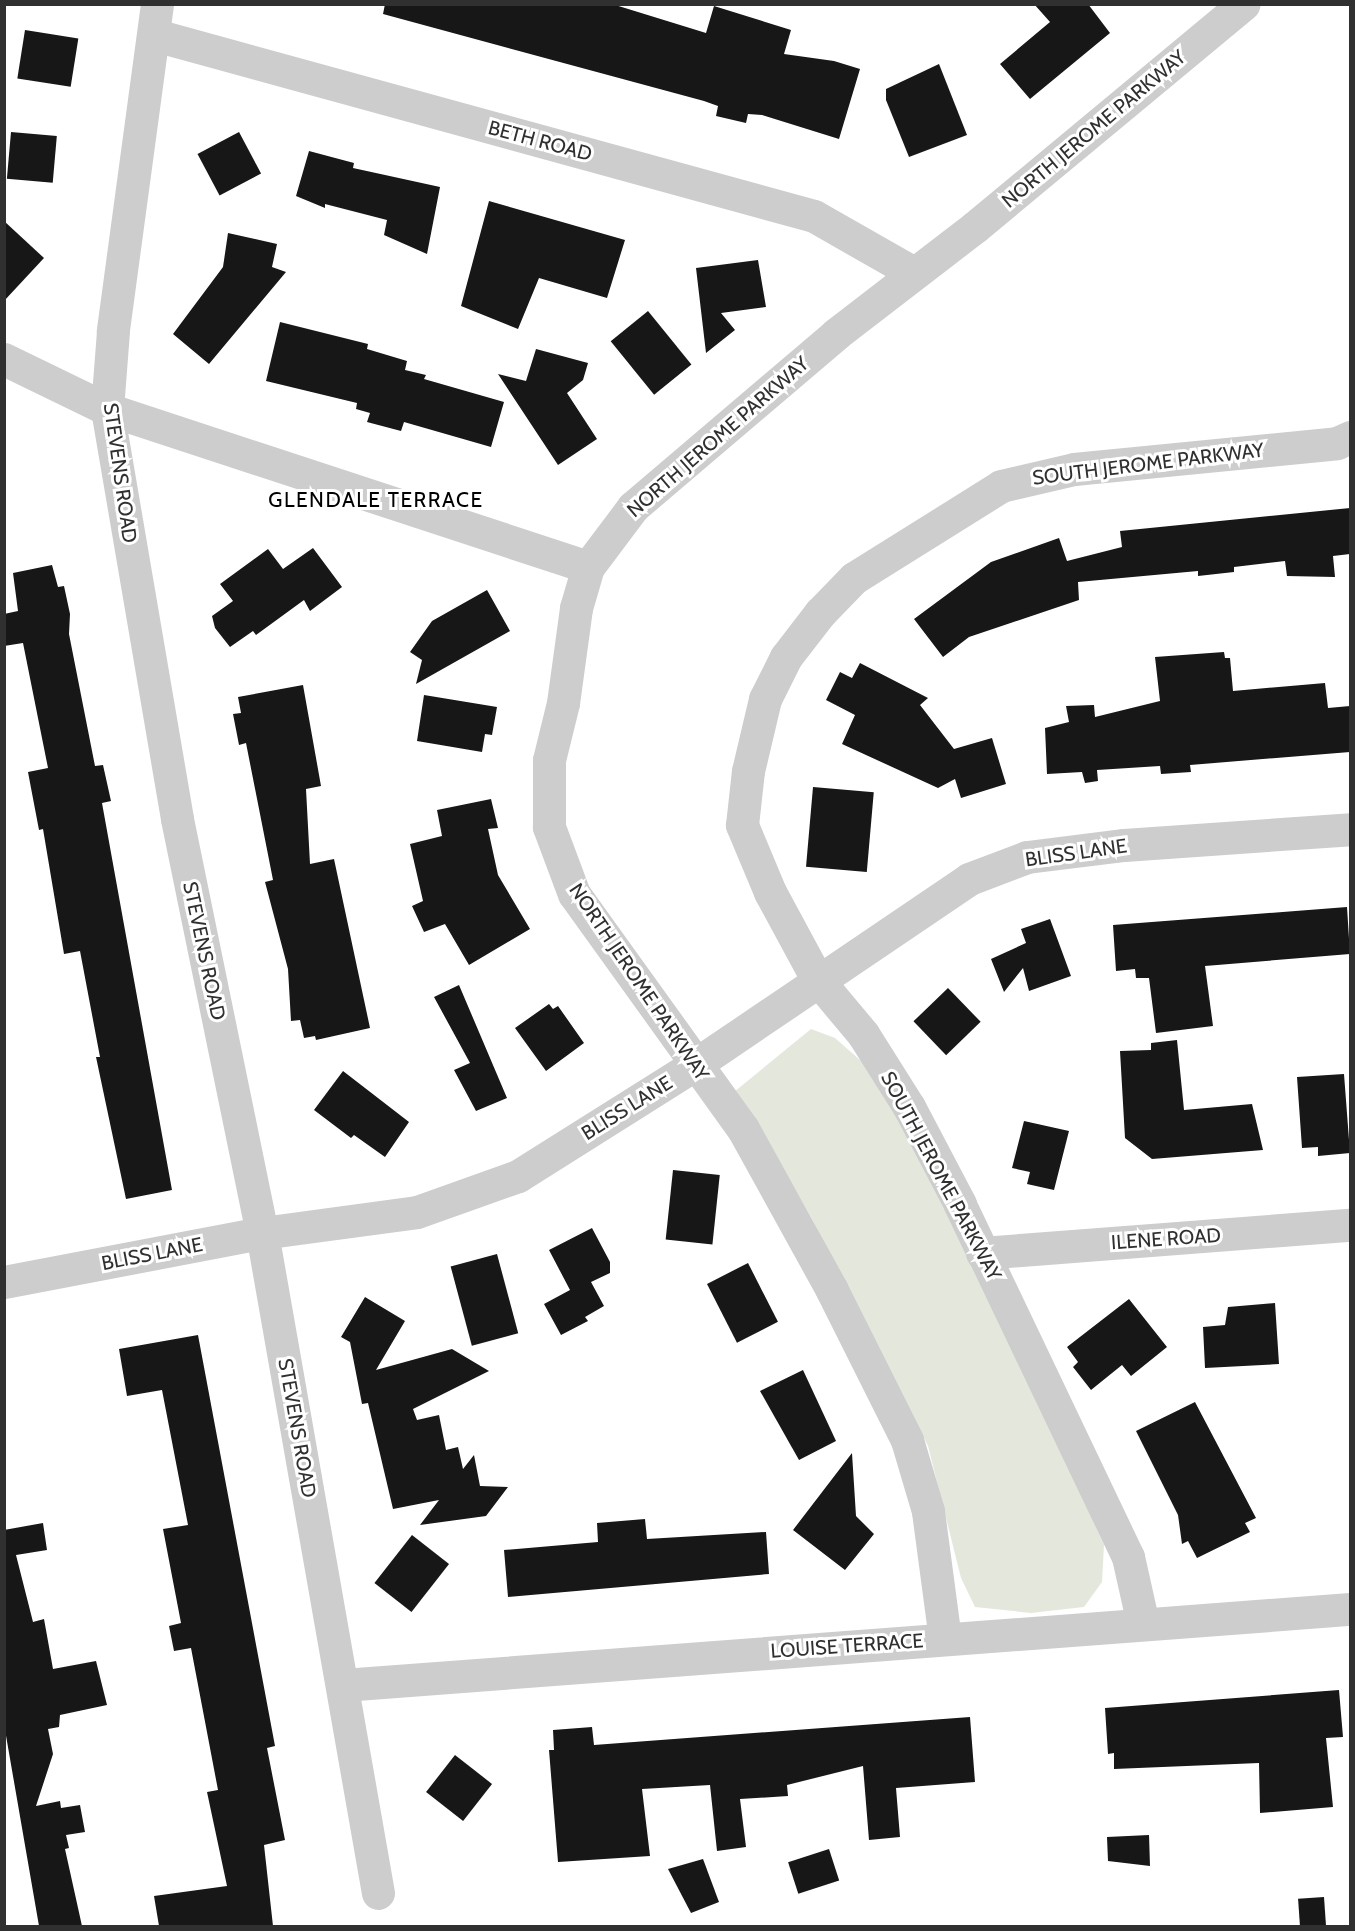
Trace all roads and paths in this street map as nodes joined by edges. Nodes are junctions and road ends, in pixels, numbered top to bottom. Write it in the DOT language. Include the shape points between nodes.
graph roads {
  1 [pos="1244,4"];
  2 [pos="156,20"];
  3 [pos="914,273"];
  4 [pos="4,359"];
  5 [pos="107,409"];
  6 [pos="1350,437"];
  7 [pos="588,567"];
  8 [pos="1350,829"];
  9 [pos="817,979"];
  10 [pos="696,1064"];
  11 [pos="1350,1225"];
  12 [pos="262,1233"];
  13 [pos="982,1253"];
  14 [pos="4,1282"];
  15 [pos="1350,1610"];
  16 [pos="1143,1624"];
  17 [pos="945,1638"];
  18 [pos="343,1686"];
  19 [pos="378,1893"];
  1 -- 3 [label="street, NORTH JEROME PARKWAY"];
  2 -- 3 [label="street, BETH ROAD" via="814,216"];
  2 -- 5 [label="street, STEVENS ROAD" via="113,331"];
  3 -- 7 [label="street, NORTH JEROME PARKWAY" via="633,507"];
  4 -- 5 [label="street"];
  5 -- 7 [label="street"];
  5 -- 12 [label="street, STEVENS ROAD" via="177,819"];
  6 -- 9 [label="street, SOUTH JEROME PARKWAY" via="1337,443 1074,469 1022,479 1001,486 854,578 786,657 765,699 748,771 742,825 770,892"];
  7 -- 10 [label="street, NORTH JEROME PARKWAY" via="576,608 563,703 549,760 549,827 574,894"];
  8 -- 9 [label="street, BLISS LANE" via="1124,844 1027,857 969,879"];
  9 -- 10 [label="street, BLISS LANE"];
  9 -- 13 [label="street, SOUTH JEROME PARKWAY" via="863,1034 909,1107"];
  10 -- 12 [label="street, BLISS LANE" via="518,1176 417,1212"];
  10 -- 17 [label="street, NORTH JEROME PARKWAY" via="743,1129 832,1290 907,1440 928,1511"];
  11 -- 13 [label="street, ILENE ROAD"];
  12 -- 14 [label="street, BLISS LANE"];
  12 -- 18 [label="street, STEVENS ROAD"];
  13 -- 16 [label="street, SOUTH JEROME PARKWAY" via="1128,1557"];
  15 -- 16 [label="street, LOUISE TERRACE"];
  16 -- 17 [label="street, LOUISE TERRACE"];
  17 -- 18 [label="street, LOUISE TERRACE"];
  18 -- 19 [label="street, STEVENS ROAD"];
}
